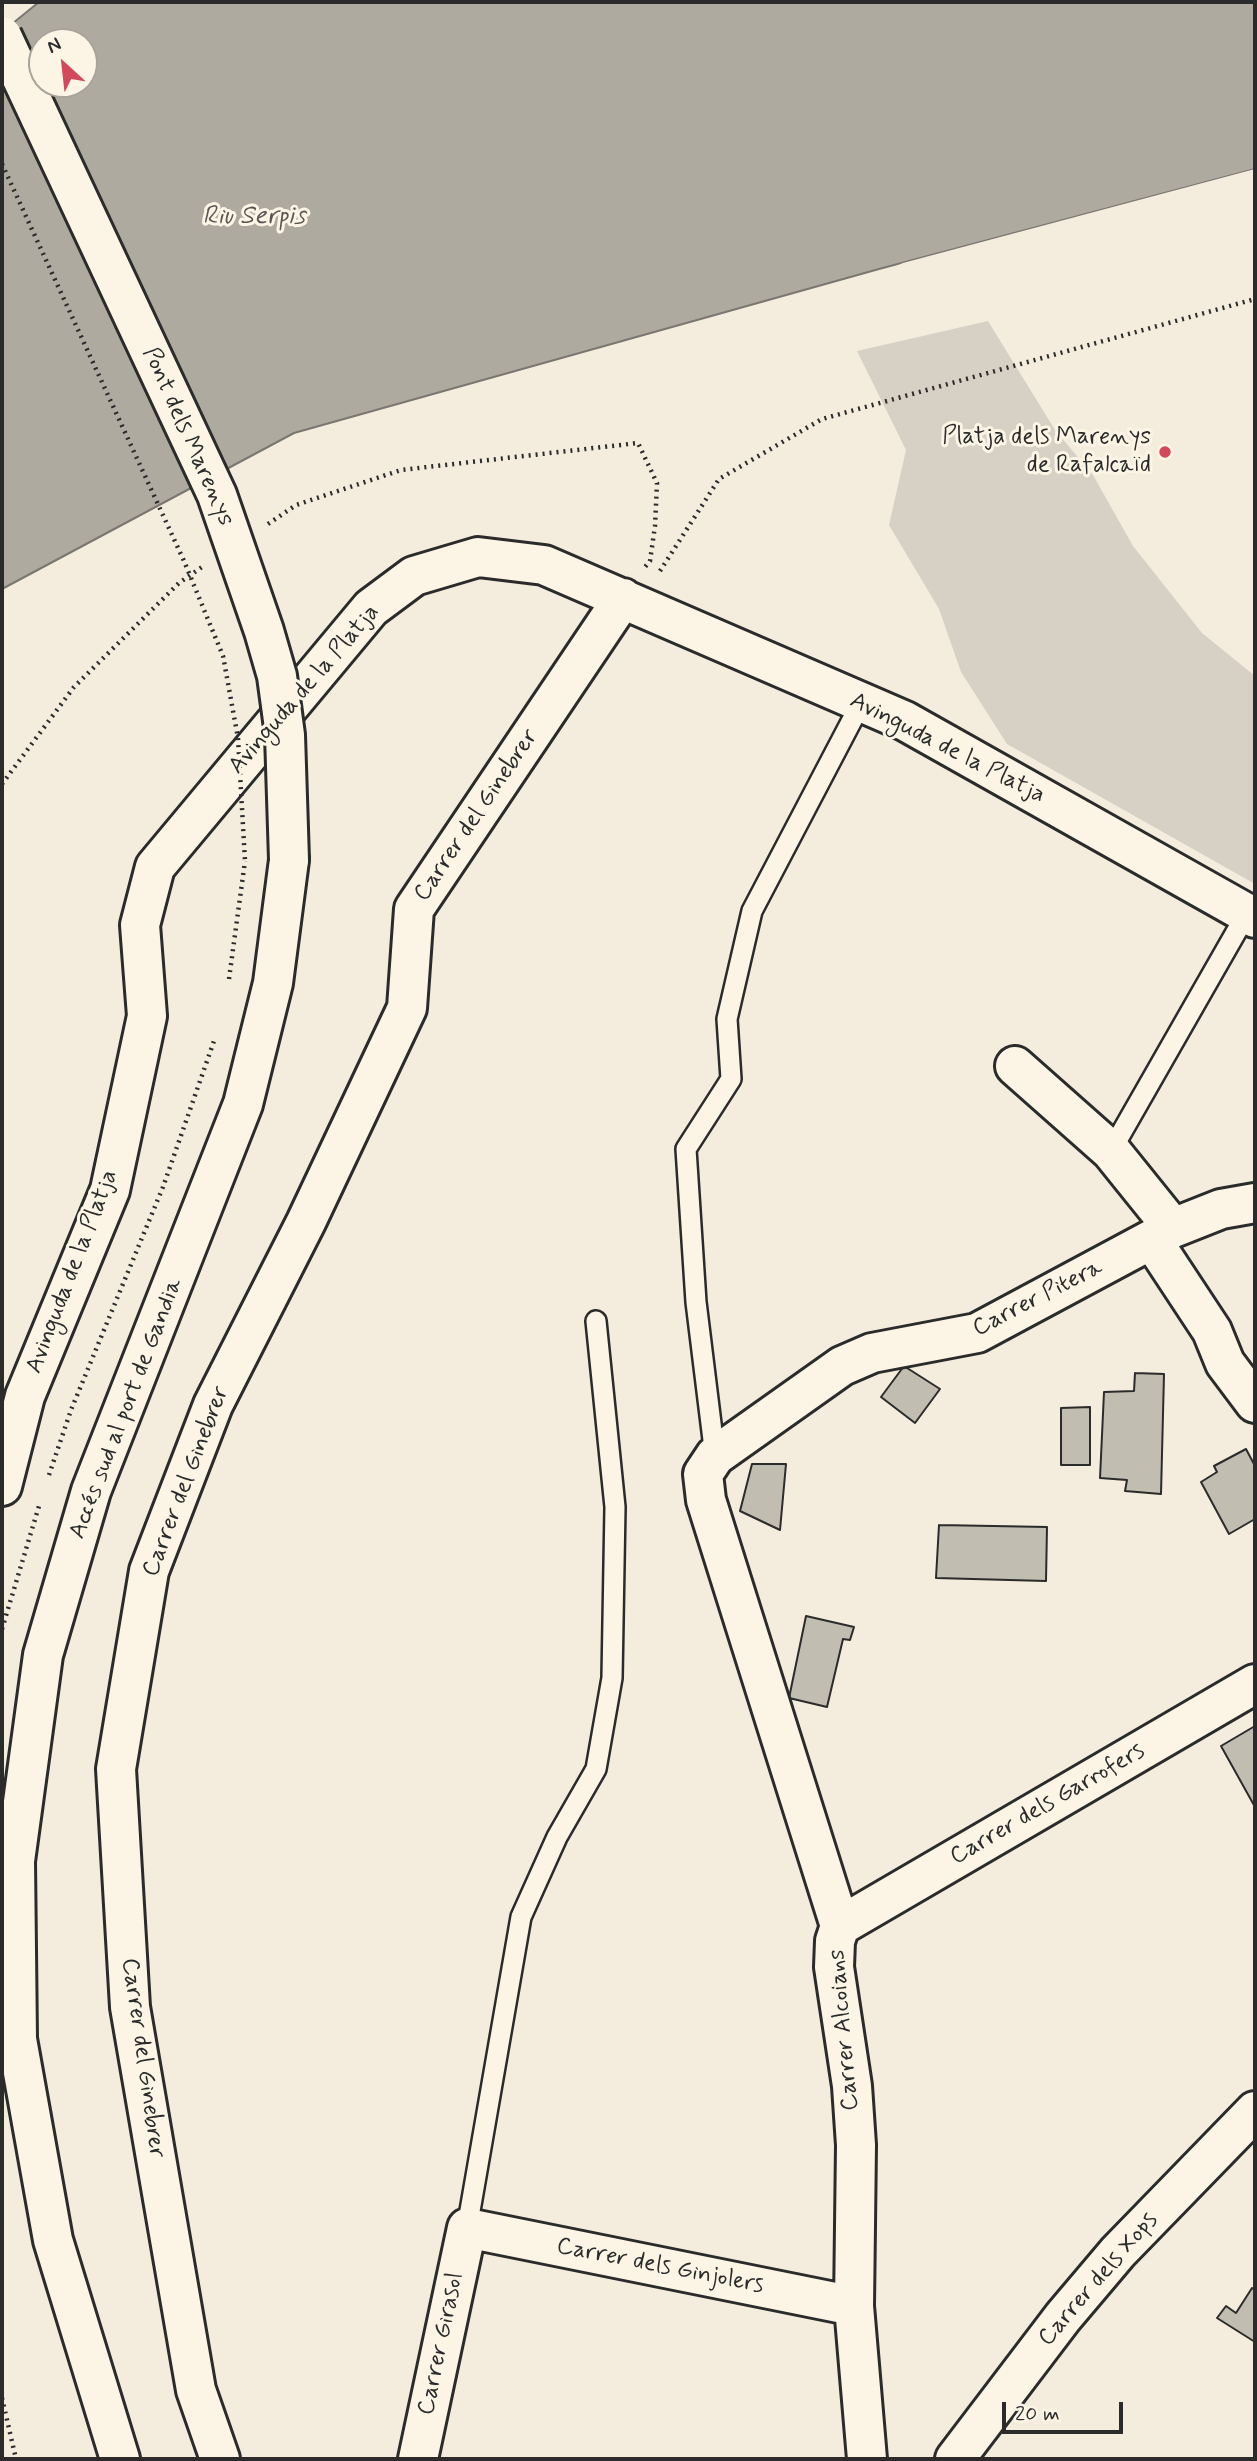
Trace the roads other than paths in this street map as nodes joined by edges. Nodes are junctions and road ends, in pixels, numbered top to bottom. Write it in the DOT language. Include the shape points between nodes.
graph roads {
  1 [pos="2,36"];
  2 [pos="631,602"];
  3 [pos="861,703"];
  4 [pos="289,860"];
  5 [pos="1251,915"];
  6 [pos="1015,1066"];
  7 [pos="1111,1151"];
  8 [pos="1255,1203"];
  9 [pos="1163,1234"];
  10 [pos="596,1321"];
  11 [pos="1255,1403"];
  12 [pos="715,1456"];
  13 [pos="2,1486"];
  14 [pos="1255,1684"];
  15 [pos="840,1926"];
  16 [pos="1255,2111"];
  17 [pos="467,2228"];
  18 [pos="854,2306"];
  19 [pos="120,2459"];
  20 [pos="220,2459"];
  21 [pos="418,2459"];
  22 [pos="867,2459"];
  23 [pos="955,2459"];
  1 -- 4 [label="main road, Pont dels Marenys, bridge" via="217,495 277,676 285,735"];
  2 -- 3 [label="main road, Avinguda de la Platja"];
  2 -- 13 [label="main road, Avinguda de la Platja" via="544,565 478,557 414,576 371,608 155,867 140,925 147,1016 110,1190 25,1396"];
  2 -- 20 [label="main road, Carrer del Ginebrer" via="414,909 407,1008 213,1405 149,1571 116,1769 130,2007 196,2390"];
  3 -- 5 [label="main road, Avinguda de la Platja" via="905,722"];
  3 -- 12 [label="lane" via="752,911 727,1019 731,1079 686,1149 696,1302"];
  4 -- 19 [label="main road, Accés sud al port de Gandia" via="273,984 243,1104 91,1491 43,1655 15,1861 17,2039 53,2241"];
  5 -- 7 [label="lane"];
  6 -- 7 [label="main road"];
  7 -- 9 [label="main road"];
  8 -- 9 [label="main road, Carrer Pitera" via="1221,1209"];
  9 -- 11 [label="main road" via="1224,1363"];
  9 -- 12 [label="main road, Carrer Pitera" via="977,1333 872,1353 842,1366"];
  10 -- 17 [label="lane" via="615,1507 612,1678 596,1769 557,1837 521,1917"];
  12 -- 15 [label="main road, Carrer Alcoians" via="703,1474 706,1500"];
  14 -- 15 [label="main road, Carrer dels Garrofers"];
  15 -- 18 [label="main road, Carrer Alcoians" via="834,1967 856,2145"];
  16 -- 23 [label="main road, Carrer dels Xops" via="1118,2252"];
  17 -- 18 [label="main road, Carrer dels Ginjolers"];
  17 -- 21 [label="main road, Carrer Girasol"];
  18 -- 22 [label="main road, Carrer Alcoians"];
}
